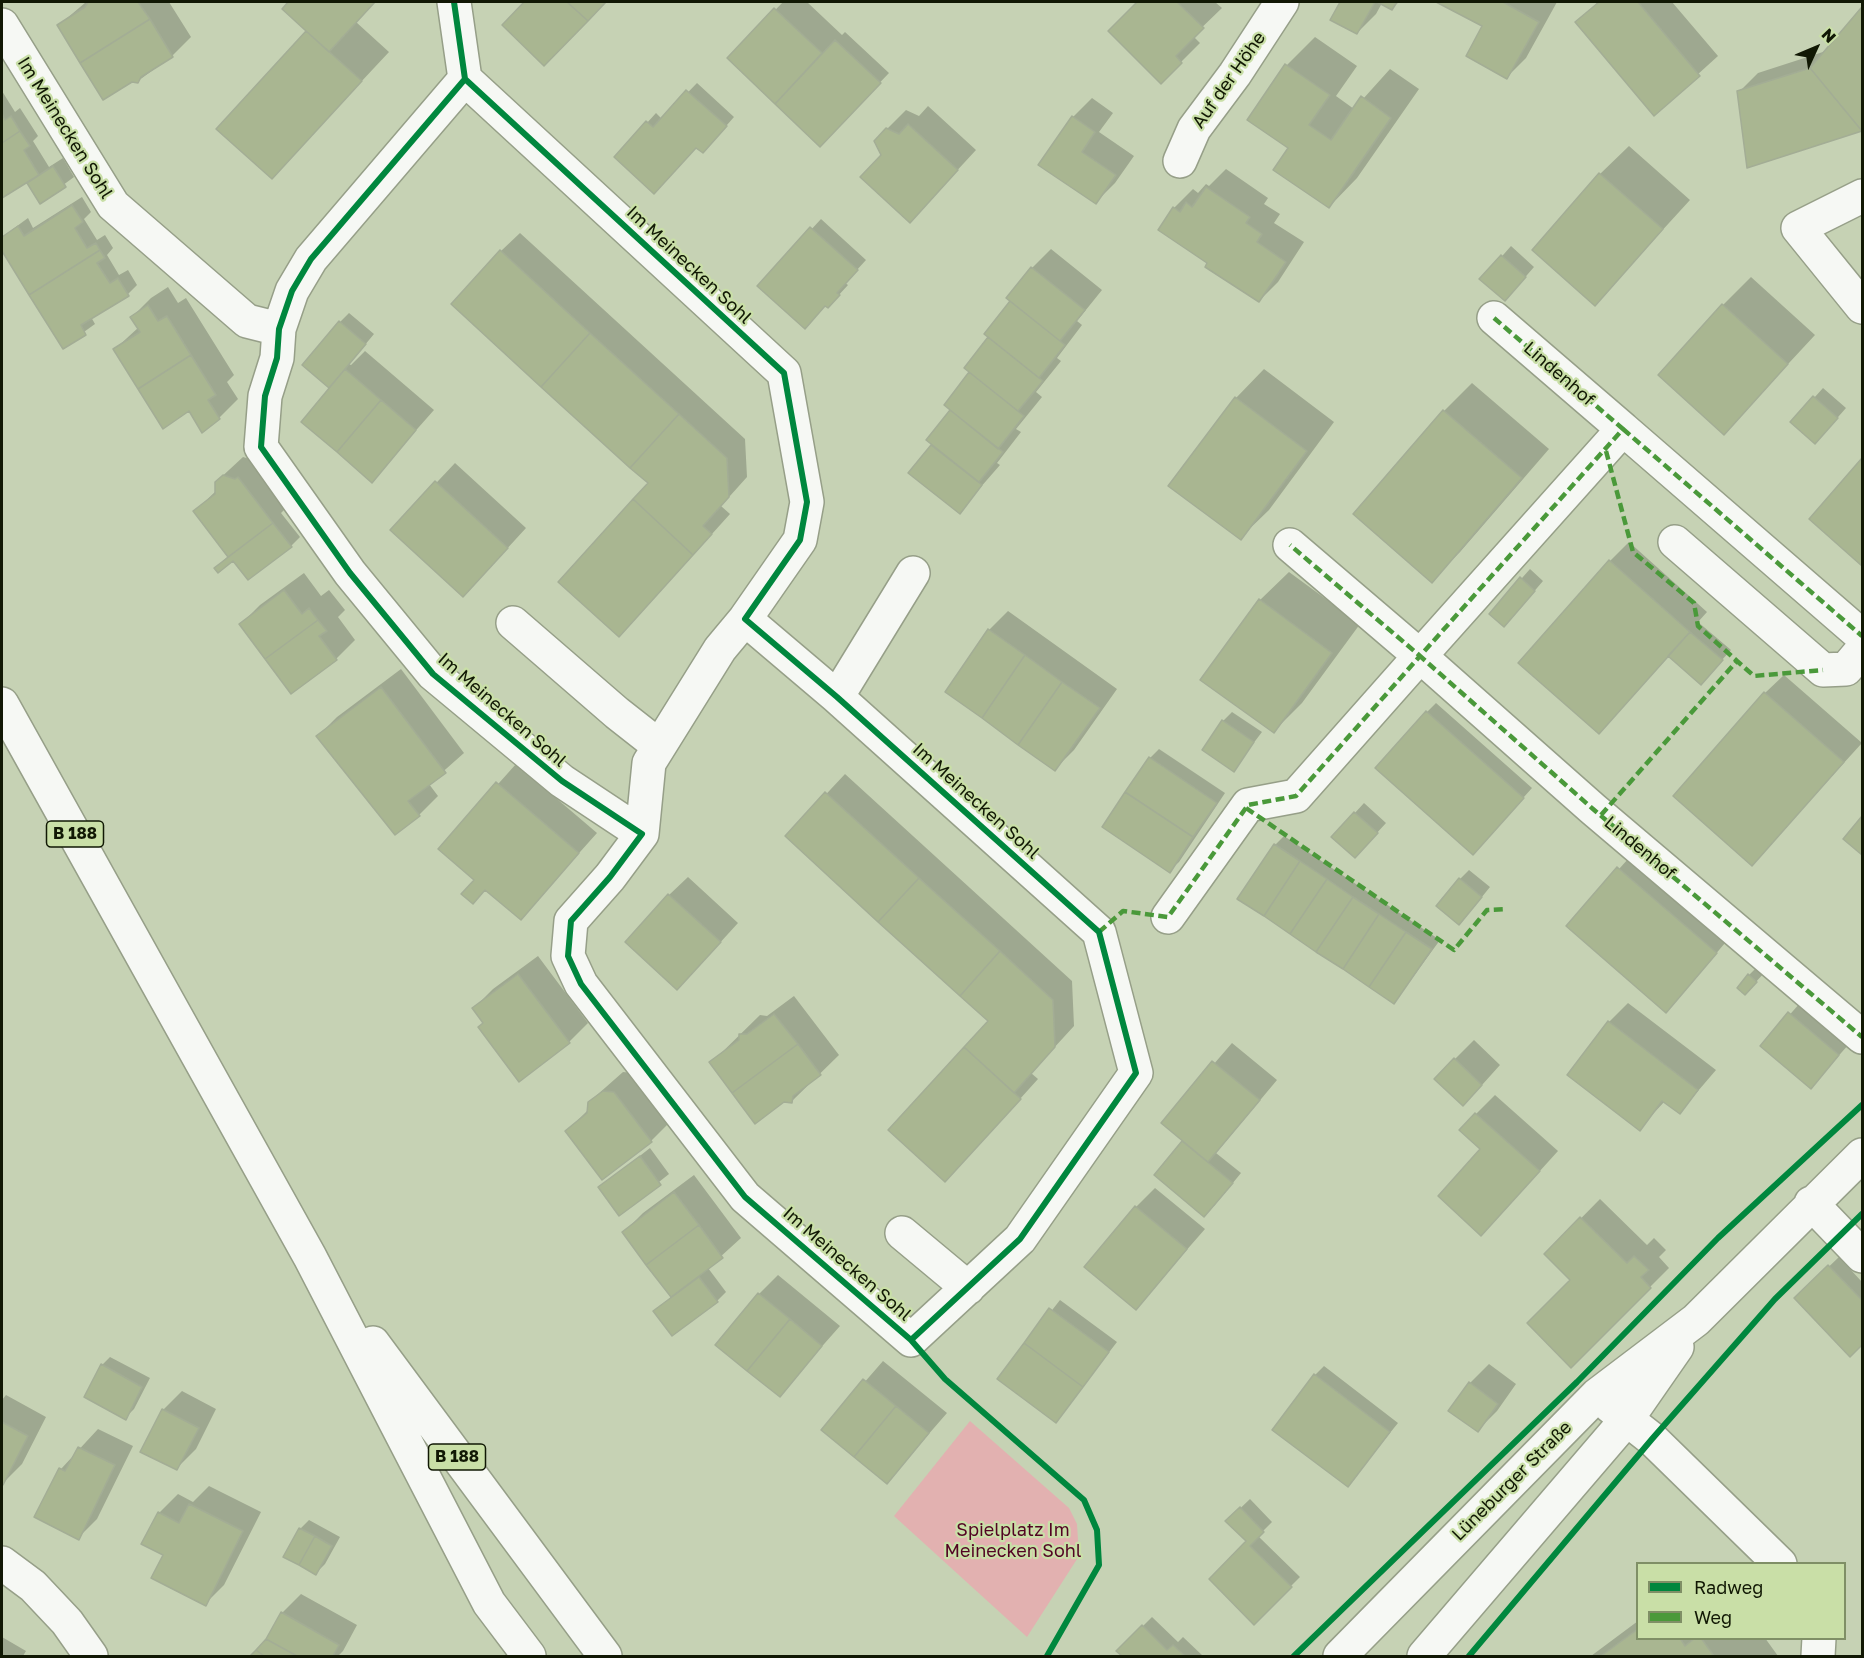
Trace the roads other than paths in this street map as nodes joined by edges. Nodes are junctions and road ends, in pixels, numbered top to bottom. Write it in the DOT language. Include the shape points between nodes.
graph roads {
  1 [pos="454,2"];
  2 [pos="1282,2"];
  3 [pos="2,25"];
  4 [pos="465,79"];
  5 [pos="1180,161"];
  6 [pos="1863,196"];
  7 [pos="1863,307"];
  8 [pos="1494,318"];
  9 [pos="279,329"];
  10 [pos="1623,429"];
  11 [pos="1675,542"];
  12 [pos="1290,545"];
  13 [pos="913,573"];
  14 [pos="745,619"];
  15 [pos="513,623"];
  16 [pos="1863,636"];
  17 [pos="1863,650"];
  18 [pos="1420,656"];
  19 [pos="837,697"];
  20 [pos="2,704"];
  21 [pos="659,746"];
  22 [pos="642,834"];
  23 [pos="1168,917"];
  24 [pos="1863,1037"];
  25 [pos="1863,1155"];
  26 [pos="1811,1203"];
  27 [pos="902,1233"];
  28 [pos="1863,1256"];
  29 [pos="310,1257"];
  30 [pos="968,1288"];
  31 [pos="1696,1320"];
  32 [pos="1597,1395"];
  33 [pos="1626,1419"];
  34 [pos="1779,1562"];
  35 [pos="2,1563"];
  36 [pos="1819,1640"];
  37 [pos="91,1656"];
  38 [pos="529,1656"];
  39 [pos="605,1656"];
  40 [pos="1340,1656"];
  41 [pos="1424,1656"];
  42 [pos="1818,1656"];
  1 -- 4 [label="street"];
  2 -- 5 [label="street, Auf der Höhe" via="1194,129"];
  3 -- 9 [label="street, Im Meinecken Sohl" via="113,205 247,321"];
  4 -- 9 [label="street, Im Meinecken Sohl" via="311,259 292,291"];
  4 -- 14 [label="street, Im Meinecken Sohl" via="784,373 807,502 800,540"];
  6 -- 7 [label="street" via="1798,228"];
  8 -- 10 [label="street, Lindenhof"];
  9 -- 22 [label="street, Im Meinecken Sohl" via="277,358 265,396 261,447 350,573 433,674 562,781"];
  10 -- 16 [label="street, Lindenhof"];
  10 -- 18 [label="street"];
  11 -- 17 [label="street" via="1823,670 1846,669"];
  12 -- 18 [label="street, Lindenhof"];
  13 -- 19 [label="street"];
  14 -- 19 [label="street, Im Meinecken Sohl"];
  14 -- 21 [label="street, Im Meinecken Sohl" via="720,649"];
  15 -- 21 [label="street"];
  18 -- 23 [label="street" via="1296,796 1248,806"];
  18 -- 24 [label="street, Lindenhof" via="1586,818"];
  19 -- 30 [label="street, Im Meinecken Sohl" via="1099,932 1136,1073 1020,1239"];
  20 -- 29 [label="street, B 188"];
  21 -- 22 [label="street, Im Meinecken Sohl" via="649,763"];
  22 -- 30 [label="street, Im Meinecken Sohl" via="610,878 571,921 567,956 581,984 745,1197 911,1340"];
  25 -- 26 [label="street, Lüneburger Straße"];
  26 -- 28 [label="street"];
  26 -- 31 [label="street, Lüneburger Straße"];
  27 -- 30 [label="street"];
  29 -- 38 [label="street, B 188" via="489,1603"];
  29 -- 39 [label="street, B 188"];
  31 -- 32 [label="street, Lüneburger Straße"];
  31 -- 33 [label="street, Lüneburger Straße"];
  32 -- 33 [label="street"];
  32 -- 40 [label="street, Lüneburger Straße"];
  33 -- 34 [label="street" via="1652,1439"];
  33 -- 41 [label="street, Lüneburger Straße"];
  35 -- 37 [label="street" via="33,1586 67,1622"];
  36 -- 42 [label="street"];
}
